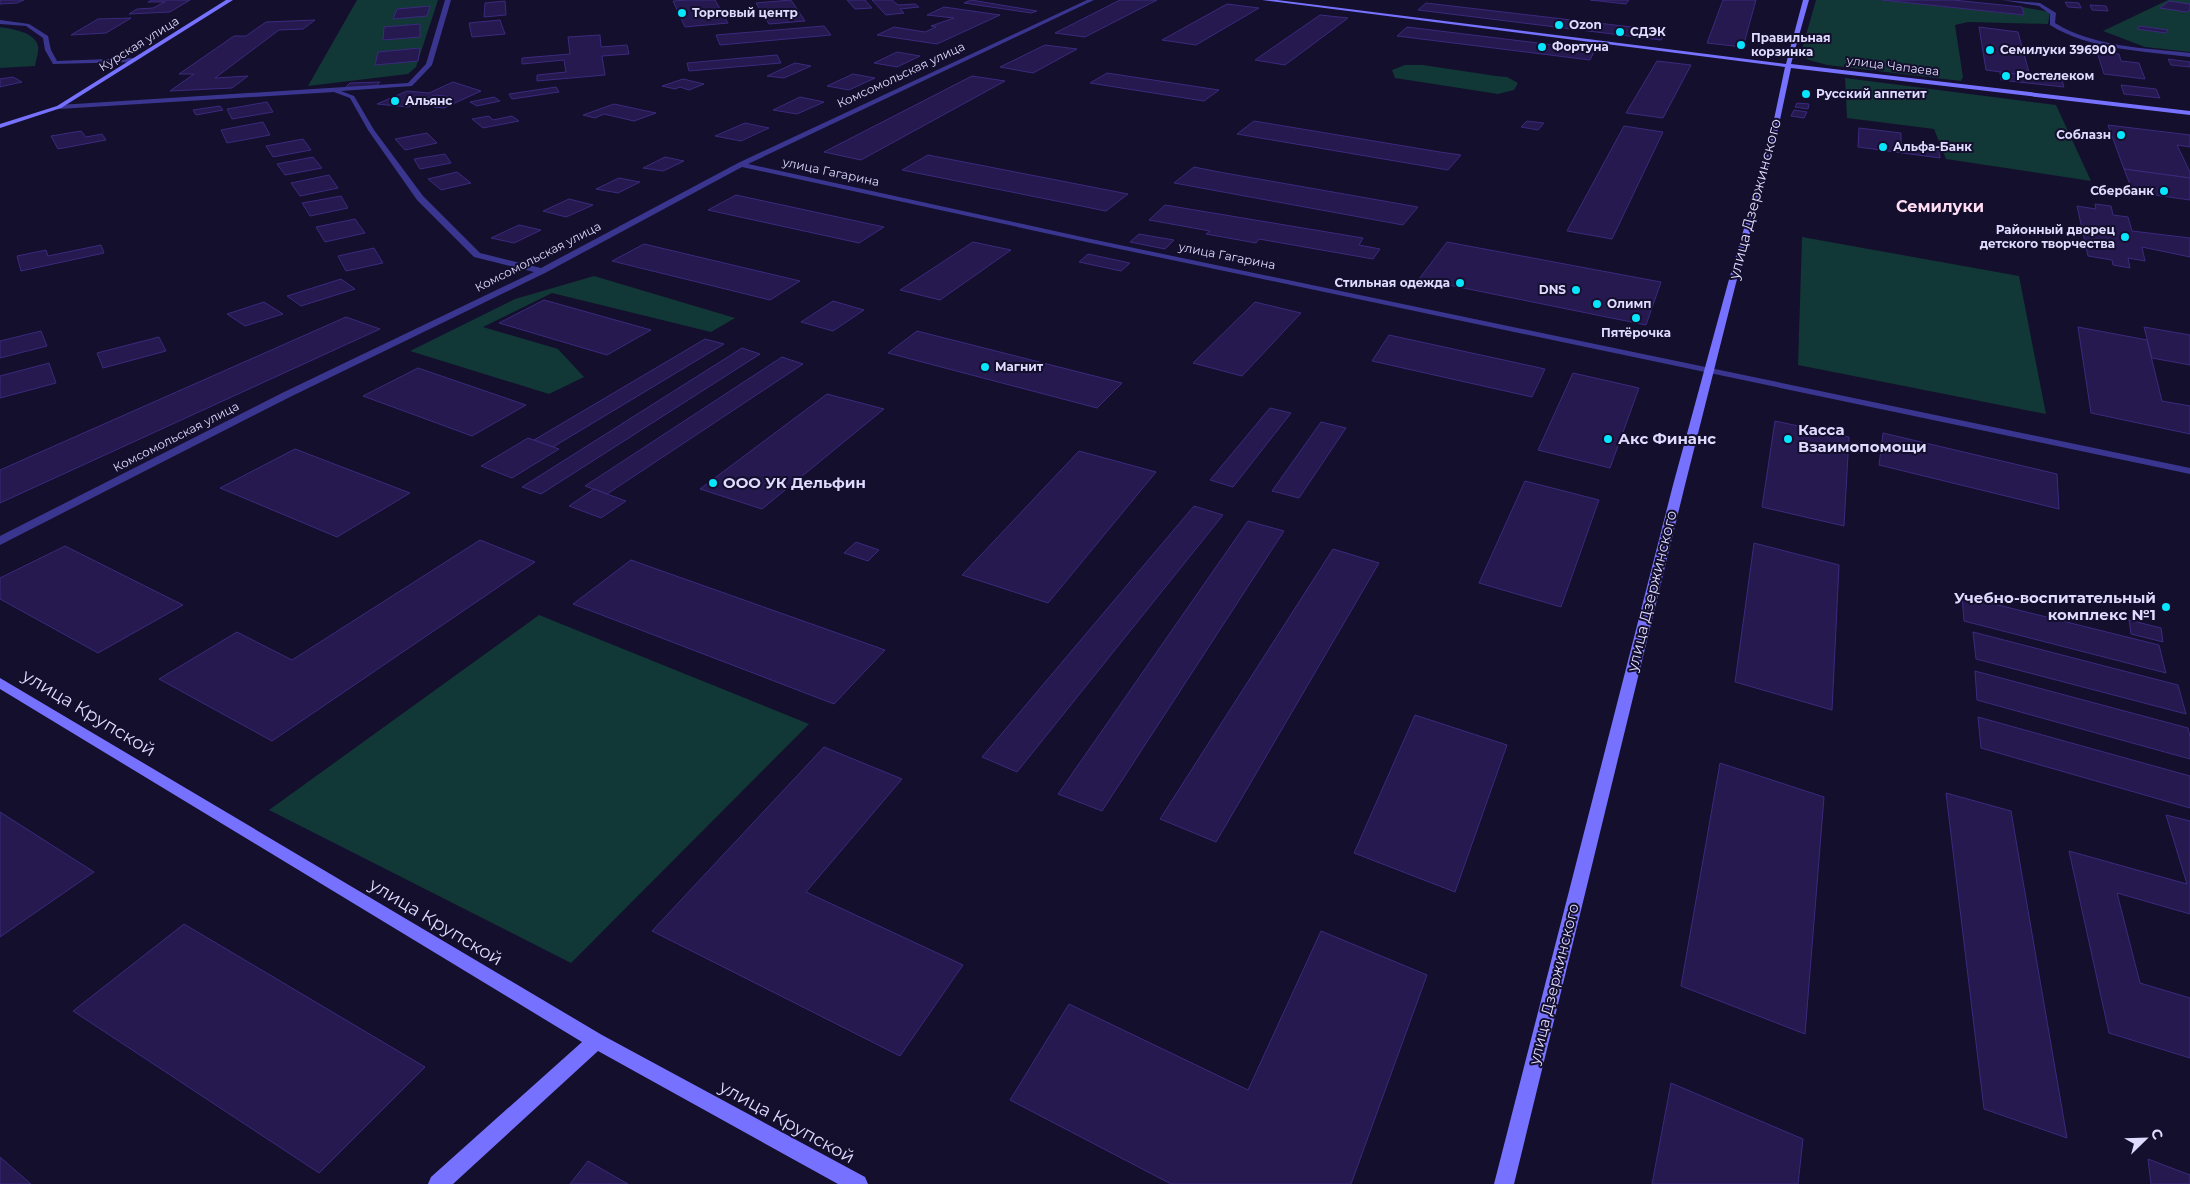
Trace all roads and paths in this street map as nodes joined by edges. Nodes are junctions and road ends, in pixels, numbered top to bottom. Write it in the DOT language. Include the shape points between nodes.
graph roads {
  1 [pos="230,0"];
  2 [pos="448,0"];
  3 [pos="1091,0"];
  4 [pos="1265,0"];
  5 [pos="1806,0"];
  6 [pos="2005,0"];
  7 [pos="0,22"];
  8 [pos="2190,55"];
  9 [pos="134,60"];
  10 [pos="1788,66"];
  11 [pos="333,90"];
  12 [pos="59,107"];
  13 [pos="2190,112"];
  14 [pos="0,126"];
  15 [pos="741,165"];
  16 [pos="542,271"];
  17 [pos="1709,370"];
  18 [pos="2190,471"];
  19 [pos="0,542"];
  20 [pos="0,683"];
  21 [pos="596,1041"];
  22 [pos="438,1184"];
  23 [pos="858,1184"];
  24 [pos="1504,1184"];
  1 -- 9 [label="street, Курская улица"];
  2 -- 11 [label="street" via="429,65 410,85"];
  3 -- 15 [label="street, Комсомольская улица"];
  4 -- 10 [label="street, улица Чапаева"];
  5 -- 10 [label="street, улица Дзержинского"];
  6 -- 8 [label="street" via="2040,5 2052,13 2052,24 2056,28 2078,36 2123,48"];
  7 -- 9 [label="street" via="27,25 46,37 55,63"];
  9 -- 12 [label="street, Курская улица"];
  10 -- 13 [label="street, улица Чапаева"];
  10 -- 17 [label="street, улица Дзержинского" via="1772,143"];
  11 -- 12 [label="street"];
  11 -- 16 [label="street" via="352,97 371,130 420,198 478,255"];
  12 -- 14 [label="street, Курская улица"];
  15 -- 16 [label="street, Комсомольская улица"];
  15 -- 17 [label="street, улица Гагарина"];
  16 -- 19 [label="street, Комсомольская улица" via="286,395"];
  17 -- 18 [label="street, улица Гагарина"];
  17 -- 24 [label="street, улица Дзержинского"];
  20 -- 21 [label="street, улица Крупской"];
  21 -- 22 [label="street"];
  21 -- 23 [label="street, улица Крупской"];
}
